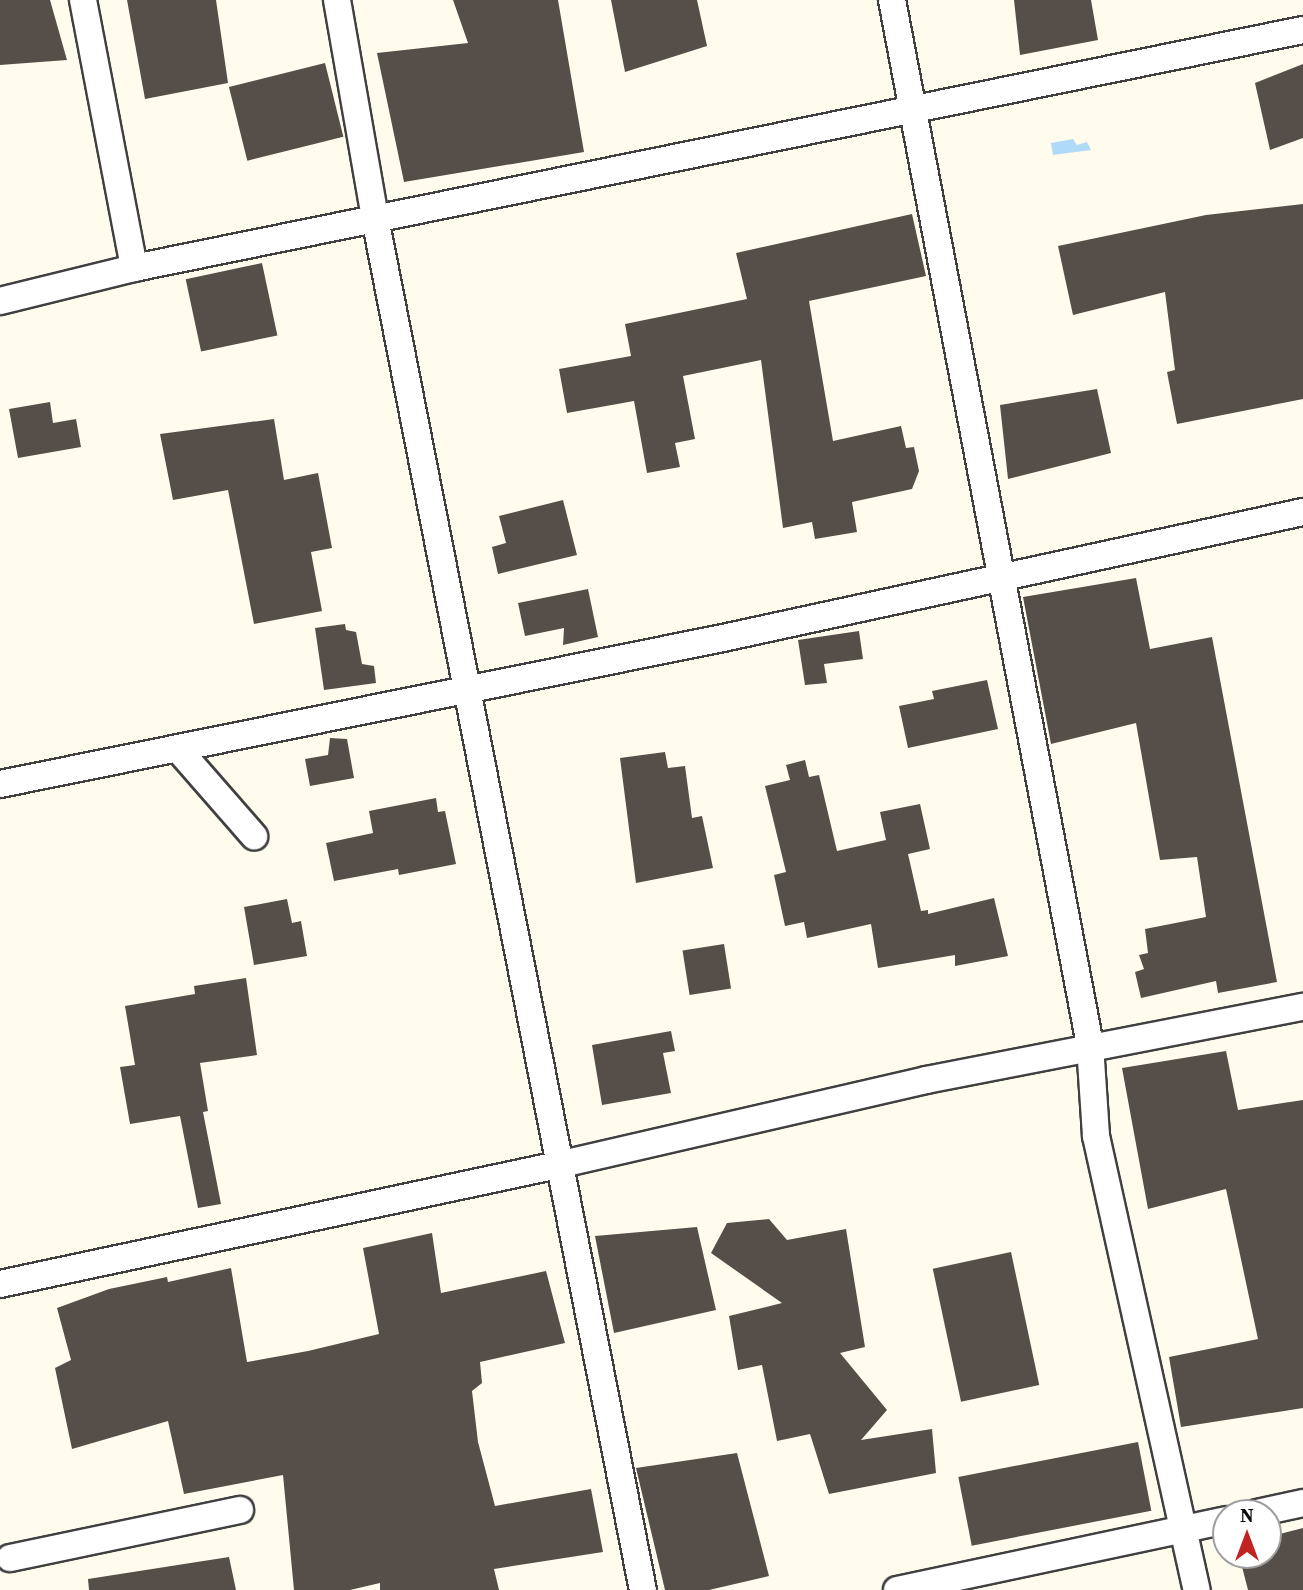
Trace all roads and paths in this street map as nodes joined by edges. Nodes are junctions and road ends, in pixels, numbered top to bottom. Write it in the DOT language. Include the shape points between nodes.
graph roads {
  1 [pos="83,0"];
  2 [pos="337,0"];
  3 [pos="892,0"];
  4 [pos="1303,30"];
  5 [pos="912,109"];
  6 [pos="375,218"];
  7 [pos="134,268"];
  8 [pos="0,301"];
  9 [pos="1303,512"];
  10 [pos="1002,578"];
  11 [pos="469,691"];
  12 [pos="178,749"];
  13 [pos="0,784"];
  14 [pos="254,836"];
  15 [pos="1303,1007"];
  16 [pos="1090,1045"];
  17 [pos="558,1165"];
  18 [pos="0,1284"];
  19 [pos="1303,1503"];
  20 [pos="1282,1508"];
  21 [pos="240,1510"];
  22 [pos="1212,1523"];
  23 [pos="1182,1529"];
  24 [pos="10,1558"];
  25 [pos="643,1590"];
  26 [pos="897,1590"];
  27 [pos="1197,1590"];
  1 -- 7 [label="street"];
  2 -- 6 [label="street"];
  3 -- 5 [label="street"];
  4 -- 5 [label="street"];
  5 -- 6 [label="street"];
  5 -- 10 [label="street"];
  6 -- 7 [label="street"];
  6 -- 11 [label="street"];
  7 -- 8 [label="street"];
  9 -- 10 [label="street"];
  10 -- 11 [label="street"];
  10 -- 16 [label="street"];
  11 -- 12 [label="street"];
  11 -- 17 [label="street"];
  12 -- 13 [label="street"];
  12 -- 14 [label="street"];
  15 -- 16 [label="street"];
  16 -- 17 [label="street"];
  16 -- 23 [label="street" via="1096,1136"];
  17 -- 18 [label="street"];
  17 -- 25 [label="street"];
  19 -- 20 [label="street"];
  21 -- 24 [label="street"];
  22 -- 23 [label="street"];
  23 -- 26 [label="street"];
  23 -- 27 [label="street"];
}
